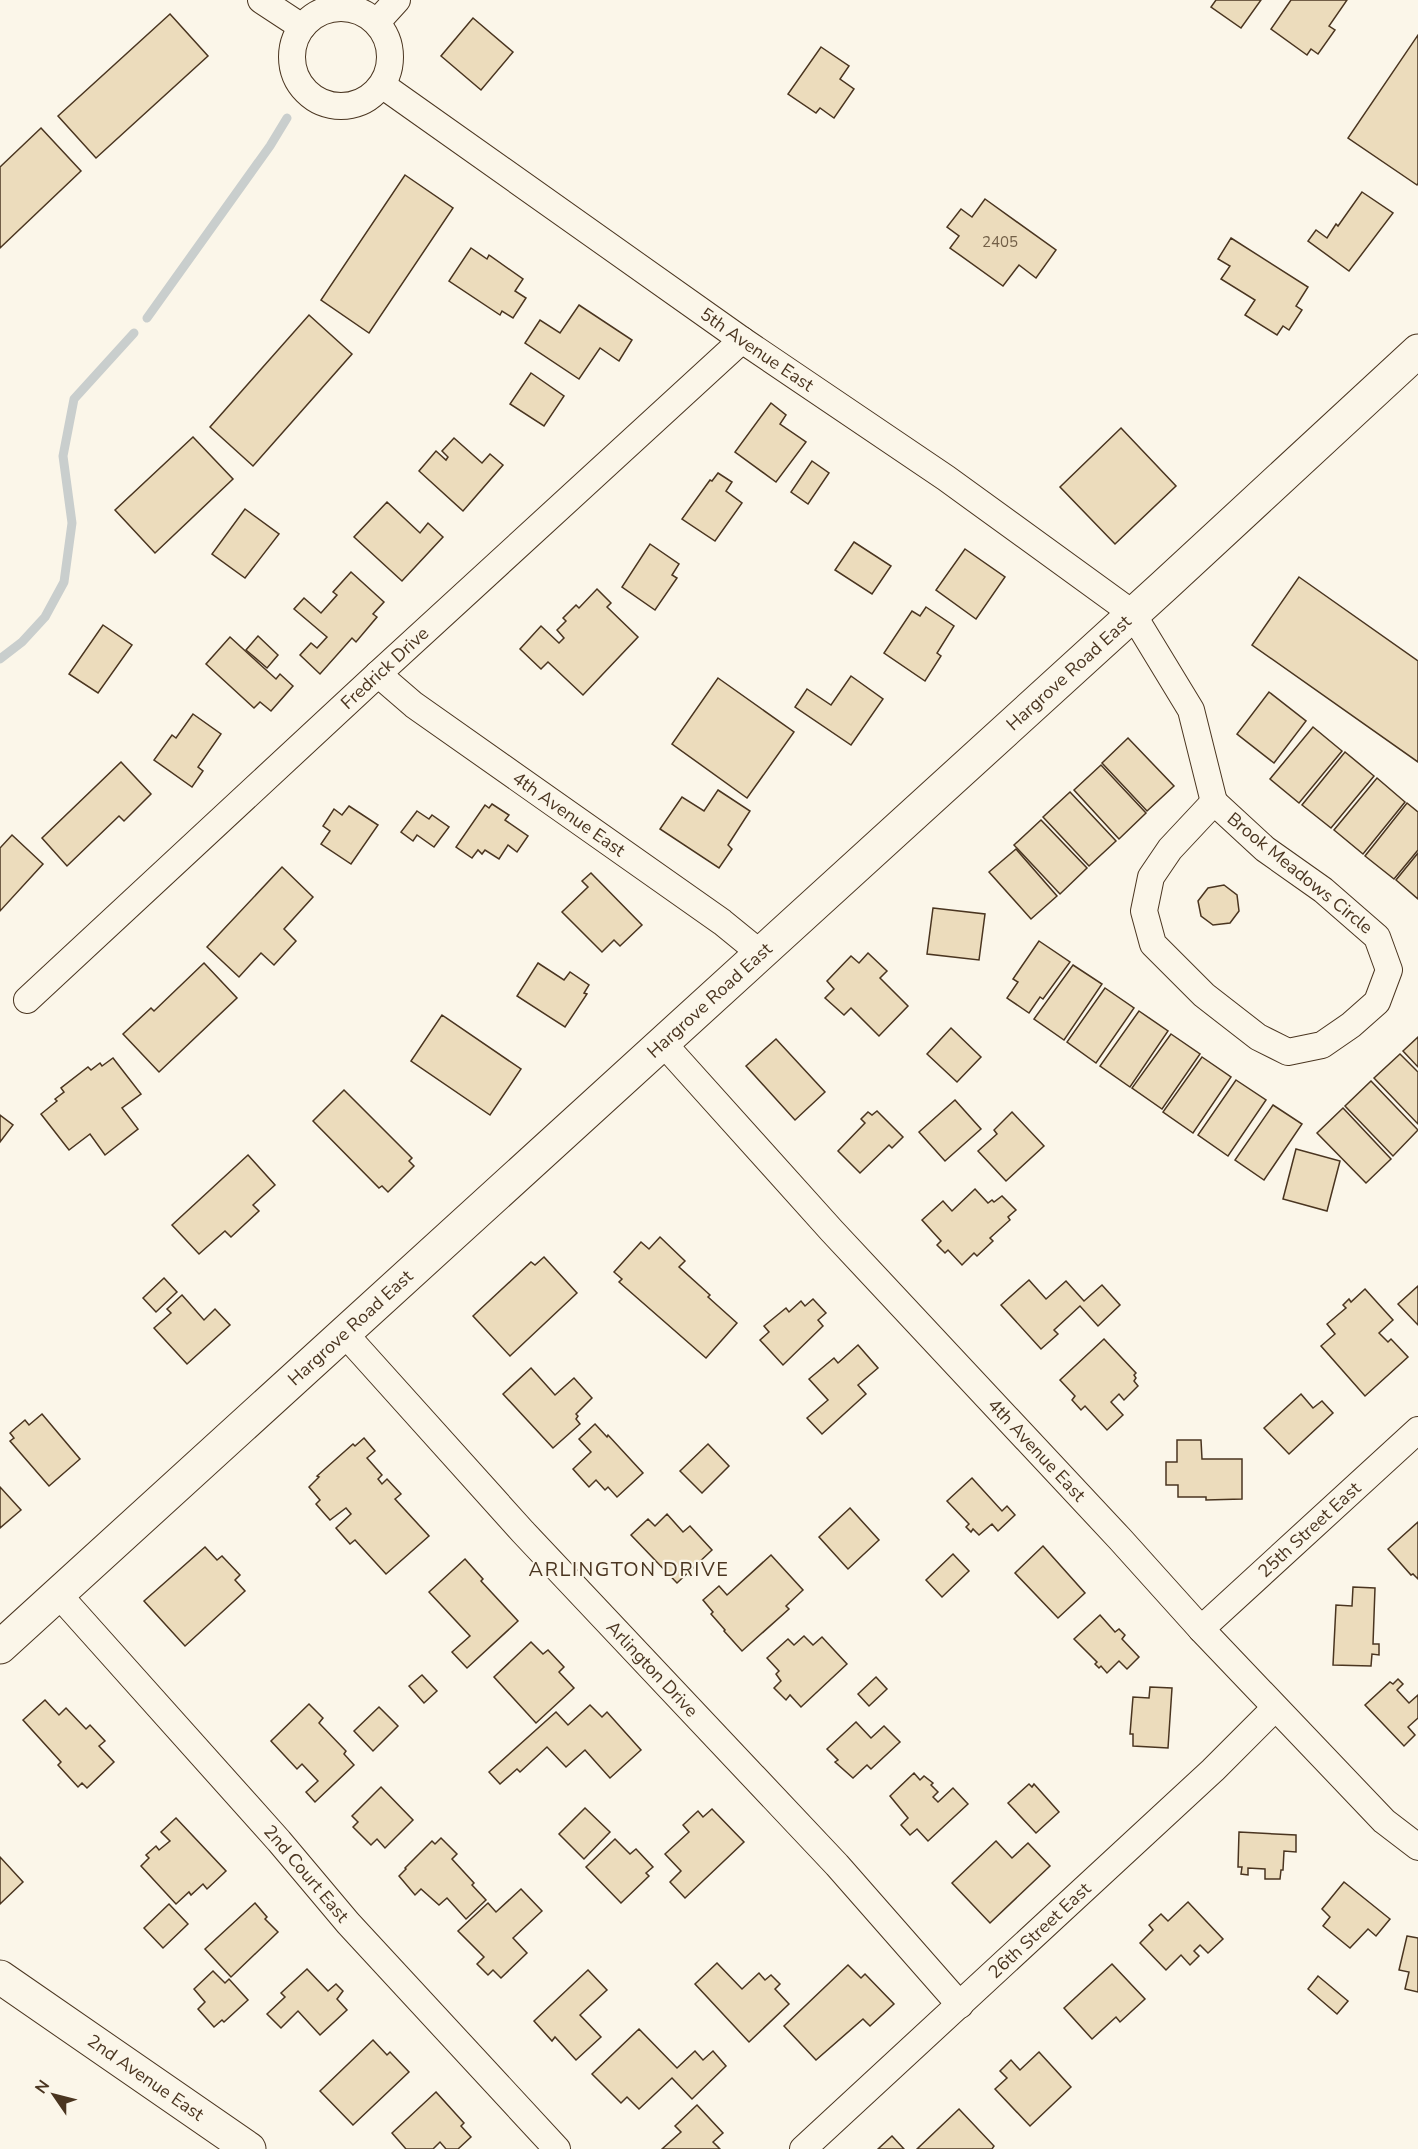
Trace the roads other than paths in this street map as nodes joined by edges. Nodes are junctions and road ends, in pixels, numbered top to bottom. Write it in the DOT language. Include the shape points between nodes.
graph roads {
  1 [pos="261,0"];
  2 [pos="397,0"];
  3 [pos="377,22"];
  4 [pos="302,27"];
  5 [pos="382,84"];
  6 [pos="742,340"];
  7 [pos="1418,351"];
  8 [pos="1132,613"];
  9 [pos="378,674"];
  10 [pos="1214,802"];
  11 [pos="760,953"];
  12 [pos="27,1000"];
  13 [pos="662,1042"];
  14 [pos="344,1333"];
  15 [pos="1418,1430"];
  16 [pos="58,1594"];
  17 [pos="1200,1629"];
  18 [pos="0,1647"];
  19 [pos="1275,1708"];
  20 [pos="1418,1847"];
  21 [pos="0,1977"];
  22 [pos="960,2005"];
  23 [pos="249,2149"];
  24 [pos="557,2149"];
  25 [pos="803,2149"];
  1 -- 4 [label="street"];
  2 -- 3 [label="street"];
  3 -- 4 [label="street" via="347,8 330,9 314,15"];
  3 -- 5 [label="street" via="390,52 389,69"];
  4 -- 5 [label="street" via="295,40 293,71 315,99 332,105 351,105 368,98"];
  5 -- 6 [label="street, 5th Avenue East"];
  6 -- 8 [label="street, 5th Avenue East" via="946,478"];
  6 -- 9 [label="street, Fredrick Drive"];
  7 -- 8 [label="main road, Hargrove Road East"];
  8 -- 10 [label="street, Brook Meadows Circle" via="1191,710"];
  8 -- 11 [label="main road, Hargrove Road East"];
  9 -- 11 [label="street, 4th Avenue East" via="414,705 722,922"];
  9 -- 12 [label="street, Fredrick Drive"];
  10 -- 10 [label="street, Brook Meadows Circle" via="1170,849 1151,878 1144,911 1153,944 1204,995 1258,1037 1288,1052 1322,1045 1377,1002 1389,970 1377,937 1323,890 1265,849"];
  11 -- 13 [label="main road, Hargrove Road East"];
  13 -- 14 [label="main road, Hargrove Road East"];
  13 -- 17 [label="street, 4th Avenue East"];
  14 -- 16 [label="main road, Hargrove Road East"];
  14 -- 22 [label="street, Arlington Drive" via="523,1532 837,1865"];
  15 -- 17 [label="street, 25th Street East"];
  16 -- 18 [label="main road, Hargrove Road East"];
  16 -- 24 [label="street, 2nd Court East" via="348,1923"];
  17 -- 19 [label="street, 4th Avenue East"];
  19 -- 20 [label="street, 4th Avenue East" via="1384,1821"];
  19 -- 22 [label="street, 26th Street East"];
  21 -- 23 [label="main road, 2nd Avenue East"];
  22 -- 25 [label="street, 26th Street East"];
}
